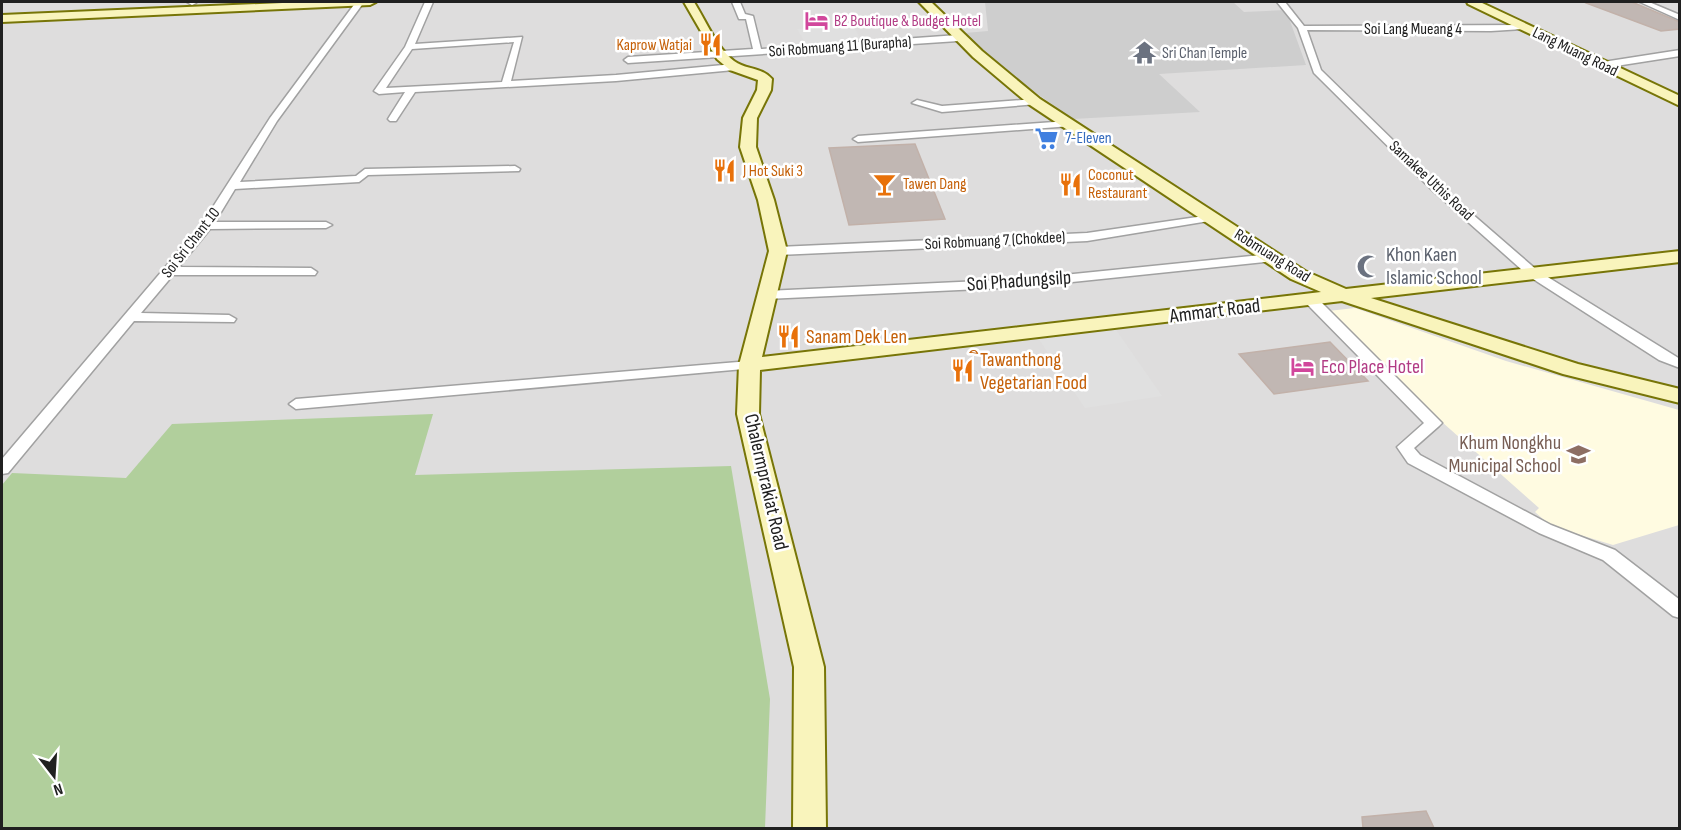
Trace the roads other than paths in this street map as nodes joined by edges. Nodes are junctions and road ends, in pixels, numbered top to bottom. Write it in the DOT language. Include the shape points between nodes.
graph roads {
  1 [pos="191,2"];
  2 [pos="223,2"];
  3 [pos="360,2"];
  4 [pos="369,2"];
  5 [pos="429,2"];
  6 [pos="688,2"];
  7 [pos="736,2"];
  8 [pos="925,2"];
  9 [pos="1281,2"];
  10 [pos="1473,2"];
  11 [pos="1503,2"];
  12 [pos="1644,2"];
  13 [pos="68,9"];
  14 [pos="2,12"];
  15 [pos="57,16"];
  16 [pos="1680,18"];
  17 [pos="2,19"];
  18 [pos="1523,27"];
  19 [pos="1302,28"];
  20 [pos="958,38"];
  21 [pos="409,46"];
  22 [pos="758,52"];
  23 [pos="1680,53"];
  24 [pos="628,60"];
  25 [pos="728,61"];
  26 [pos="1603,66"];
  27 [pos="506,82"];
  28 [pos="412,89"];
  29 [pos="1035,102"];
  30 [pos="1680,102"];
  31 [pos="916,103"];
  32 [pos="393,119"];
  33 [pos="1068,124"];
  34 [pos="858,139"];
  35 [pos="515,169"];
  36 [pos="234,186"];
  37 [pos="1211,218"];
  38 [pos="326,225"];
  39 [pos="207,226"];
  40 [pos="778,251"];
  41 [pos="1680,256"];
  42 [pos="1271,258"];
  43 [pos="169,271"];
  44 [pos="311,272"];
  45 [pos="1534,274"];
  46 [pos="766,296"];
  47 [pos="1345,296"];
  48 [pos="1310,299"];
  49 [pos="130,317"];
  50 [pos="229,319"];
  51 [pos="1680,364"];
  52 [pos="750,365"];
  53 [pos="1680,396"];
  54 [pos="296,404"];
  55 [pos="2,469"];
  56 [pos="1680,611"];
  57 [pos="809,828"];
  1 -- 2 [label="street"];
  1 -- 13 [label="street"];
  3 -- 4 [label="street"];
  3 -- 15 [label="street"];
  3 -- 36 [label="street, Soi Sri Chant 10" via="273,120"];
  5 -- 21 [label="street"];
  6 -- 25 [label="street"];
  7 -- 22 [label="street" via="742,17 749,16"];
  8 -- 20 [label="street, Robmuang Road"];
  9 -- 19 [label="street, Samakee Uthis Road"];
  10 -- 11 [label="street"];
  10 -- 18 [label="street, Lang Muang Road"];
  12 -- 16 [label="street"];
  13 -- 14 [label="street"];
  13 -- 15 [label="street"];
  15 -- 17 [label="street"];
  18 -- 19 [label="street, Soi Lang Mueang 4"];
  18 -- 26 [label="street, Lang Muang Road"];
  19 -- 45 [label="street, Samakee Uthis Road" via="1317,71 1437,189"];
  20 -- 22 [label="street, Soi Robmuang 11 (Burapha)"];
  20 -- 29 [label="street, Robmuang Road"];
  21 -- 27 [label="street" via="519,39"];
  21 -- 28 [label="street" via="379,91"];
  22 -- 25 [label="street, Soi Robmuang 11 (Burapha)"];
  23 -- 26 [label="street"];
  24 -- 25 [label="street"];
  25 -- 27 [label="street" via="616,78"];
  25 -- 40 [label="street, Chalermprakiat Road" via="765,79 764,90 750,118 748,147"];
  26 -- 30 [label="street, Lang Muang Road"];
  27 -- 28 [label="street"];
  28 -- 32 [label="street"];
  29 -- 31 [label="street" via="942,109"];
  29 -- 33 [label="street, Robmuang Road"];
  33 -- 34 [label="street"];
  33 -- 37 [label="street, Robmuang Road"];
  35 -- 36 [label="street" via="364,172 359,179"];
  36 -- 39 [label="street, Soi Sri Chant 10"];
  37 -- 40 [label="street, Soi Robmuang 7 (Chokdee)" via="1087,237"];
  37 -- 42 [label="street, Robmuang Road"];
  38 -- 39 [label="street"];
  39 -- 43 [label="street, Soi Sri Chant 10"];
  40 -- 46 [label="street, Chalermprakiat Road"];
  41 -- 45 [label="street, Ammart Road"];
  42 -- 46 [label="street, Soi Phadungsilp" via="1024,282"];
  42 -- 47 [label="street, Robmuang Road"];
  43 -- 44 [label="street"];
  43 -- 49 [label="street, Soi Sri Chant 10"];
  45 -- 47 [label="street, Ammart Road"];
  45 -- 51 [label="street, Samakee Uthis Road"];
  46 -- 52 [label="street, Chalermprakiat Road"];
  47 -- 48 [label="street, Ammart Road"];
  47 -- 53 [label="street, Robmuang Road" via="1571,369"];
  48 -- 52 [label="street, Ammart Road"];
  48 -- 56 [label="street" via="1434,423 1405,447 1414,459 1545,530 1610,555"];
  49 -- 50 [label="street"];
  49 -- 55 [label="street, Soi Sri Chant 10"];
  52 -- 54 [label="street"];
  52 -- 57 [label="street, Chalermprakiat Road" via="748,414 809,667"];
}
